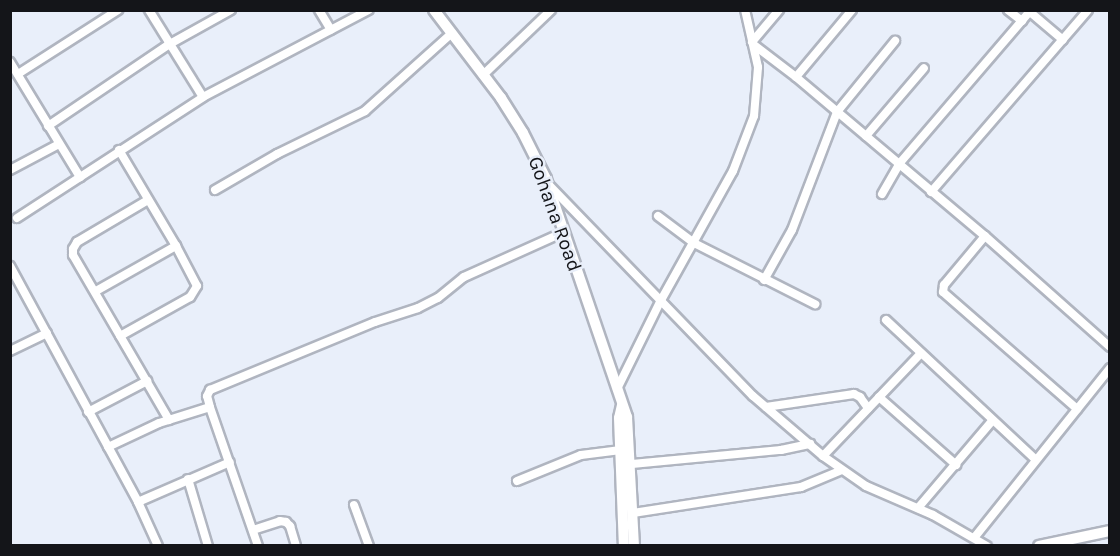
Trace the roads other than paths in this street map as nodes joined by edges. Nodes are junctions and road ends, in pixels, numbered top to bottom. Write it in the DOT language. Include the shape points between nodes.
graph roads {
  1 [pos="118,10"];
  2 [pos="149,10"];
  3 [pos="231,10"];
  4 [pos="320,10"];
  5 [pos="369,10"];
  6 [pos="434,10"];
  7 [pos="745,10"];
  8 [pos="779,10"];
  9 [pos="852,10"];
  10 [pos="1008,10"];
  11 [pos="1089,10"];
  12 [pos="549,11"];
  13 [pos="1030,11"];
  14 [pos="1022,21"];
  15 [pos="331,30"];
  16 [pos="452,33"];
  17 [pos="1063,40"];
  18 [pos="895,41"];
  19 [pos="753,43"];
  20 [pos="168,45"];
  21 [pos="10,62"];
  22 [pos="924,68"];
  23 [pos="18,74"];
  24 [pos="483,75"];
  25 [pos="796,77"];
  26 [pos="203,97"];
  27 [pos="837,112"];
  28 [pos="48,126"];
  29 [pos="866,136"];
  30 [pos="59,144"];
  31 [pos="119,150"];
  32 [pos="899,164"];
  33 [pos="10,170"];
  34 [pos="80,177"];
  35 [pos="547,183"];
  36 [pos="216,190"];
  37 [pos="931,192"];
  38 [pos="882,194"];
  39 [pos="148,200"];
  40 [pos="658,216"];
  41 [pos="17,218"];
  42 [pos="564,232"];
  43 [pos="985,236"];
  44 [pos="694,243"];
  45 [pos="176,246"];
  46 [pos="10,266"];
  47 [pos="764,280"];
  48 [pos="96,291"];
  49 [pos="660,302"];
  50 [pos="815,303"];
  51 [pos="886,320"];
  52 [pos="47,333"];
  53 [pos="120,336"];
  54 [pos="1110,346"];
  55 [pos="10,351"];
  56 [pos="921,353"];
  57 [pos="1110,368"];
  58 [pos="147,381"];
  59 [pos="617,391"];
  60 [pos="879,397"];
  61 [pos="622,405"];
  62 [pos="210,407"];
  63 [pos="766,407"];
  64 [pos="868,408"];
  65 [pos="1077,409"];
  66 [pos="88,412"];
  67 [pos="169,420"];
  68 [pos="992,420"];
  69 [pos="810,444"];
  70 [pos="108,447"];
  71 [pos="621,450"];
  72 [pos="823,456"];
  73 [pos="1036,460"];
  74 [pos="230,462"];
  75 [pos="632,465"];
  76 [pos="956,465"];
  77 [pos="843,470"];
  78 [pos="188,479"];
  79 [pos="517,481"];
  80 [pos="138,502"];
  81 [pos="354,505"];
  82 [pos="918,508"];
  83 [pos="633,513"];
  84 [pos="253,530"];
  85 [pos="1110,531"];
  86 [pos="974,538"];
  87 [pos="158,546"];
  88 [pos="208,546"];
  89 [pos="258,546"];
  90 [pos="296,546"];
  91 [pos="369,546"];
  92 [pos="624,546"];
  93 [pos="634,546"];
  94 [pos="987,546"];
  95 [pos="1039,546"];
  1 -- 23 [label="street"];
  2 -- 20 [label="street"];
  3 -- 20 [label="street"];
  4 -- 15 [label="street"];
  5 -- 15 [label="street"];
  6 -- 16 [label="main road, Gohana Road"];
  7 -- 19 [label="street"];
  8 -- 19 [label="street"];
  9 -- 25 [label="street"];
  10 -- 14 [label="street"];
  11 -- 17 [label="street"];
  12 -- 24 [label="street"];
  13 -- 14 [label="street"];
  13 -- 17 [label="street"];
  14 -- 32 [label="street"];
  15 -- 26 [label="street"];
  16 -- 24 [label="main road, Gohana Road"];
  16 -- 36 [label="street" via="365,111 277,154"];
  17 -- 37 [label="street"];
  18 -- 27 [label="street"];
  19 -- 25 [label="street"];
  19 -- 44 [label="street" via="758,67 754,116 733,171"];
  20 -- 26 [label="street"];
  20 -- 28 [label="street"];
  21 -- 23 [label="street"];
  22 -- 29 [label="street"];
  23 -- 28 [label="street"];
  24 -- 35 [label="main road, Gohana Road" via="523,133"];
  25 -- 27 [label="street"];
  26 -- 31 [label="street"];
  27 -- 29 [label="street"];
  27 -- 47 [label="street" via="792,230"];
  28 -- 30 [label="street"];
  29 -- 32 [label="street"];
  30 -- 33 [label="street"];
  30 -- 34 [label="street"];
  31 -- 34 [label="street"];
  31 -- 39 [label="street"];
  32 -- 37 [label="street"];
  32 -- 38 [label="street"];
  34 -- 41 [label="street"];
  35 -- 42 [label="main road, Gohana Road"];
  35 -- 49 [label="street"];
  37 -- 43 [label="street"];
  39 -- 45 [label="street"];
  39 -- 48 [label="street" via="73,246 73,255"];
  40 -- 44 [label="street"];
  42 -- 59 [label="main road, Gohana Road"];
  42 -- 62 [label="street" via="464,277 418,308 214,387 207,396"];
  43 -- 54 [label="street"];
  43 -- 65 [label="street" via="944,285 943,292"];
  44 -- 47 [label="street"];
  44 -- 49 [label="street"];
  45 -- 48 [label="street"];
  45 -- 53 [label="street" via="197,283 194,293"];
  46 -- 52 [label="street"];
  47 -- 50 [label="street"];
  48 -- 53 [label="street"];
  49 -- 59 [label="street"];
  49 -- 63 [label="street"];
  51 -- 56 [label="street"];
  52 -- 55 [label="street"];
  52 -- 66 [label="street"];
  53 -- 58 [label="street"];
  56 -- 60 [label="street"];
  56 -- 68 [label="street"];
  57 -- 65 [label="street"];
  58 -- 66 [label="street"];
  58 -- 67 [label="street"];
  59 -- 61 [label="main road, Gohana Road"];
  60 -- 64 [label="street"];
  60 -- 76 [label="street"];
  61 -- 71 [label="main road"];
  61 -- 75 [label="main road, Gohana Road"];
  62 -- 67 [label="street"];
  62 -- 74 [label="street"];
  63 -- 64 [label="street" via="854,394"];
  63 -- 69 [label="street"];
  64 -- 72 [label="street"];
  65 -- 73 [label="street"];
  66 -- 70 [label="street"];
  67 -- 70 [label="street"];
  68 -- 73 [label="street"];
  68 -- 76 [label="street"];
  69 -- 72 [label="street"];
  69 -- 75 [label="street"];
  70 -- 80 [label="street"];
  71 -- 79 [label="street" via="581,455"];
  71 -- 92 [label="main road"];
  72 -- 77 [label="street"];
  73 -- 86 [label="street"];
  74 -- 78 [label="street"];
  74 -- 84 [label="street"];
  75 -- 83 [label="main road, Gohana Road"];
  76 -- 82 [label="street"];
  77 -- 82 [label="street" via="866,486"];
  77 -- 83 [label="street" via="801,487"];
  78 -- 80 [label="street"];
  78 -- 88 [label="street"];
  80 -- 87 [label="street"];
  81 -- 91 [label="street"];
  82 -- 86 [label="street"];
  83 -- 93 [label="main road, Gohana Road"];
  84 -- 89 [label="street"];
  84 -- 90 [label="street" via="286,522"];
  85 -- 95 [label="main road"];
  86 -- 94 [label="street"];
}
